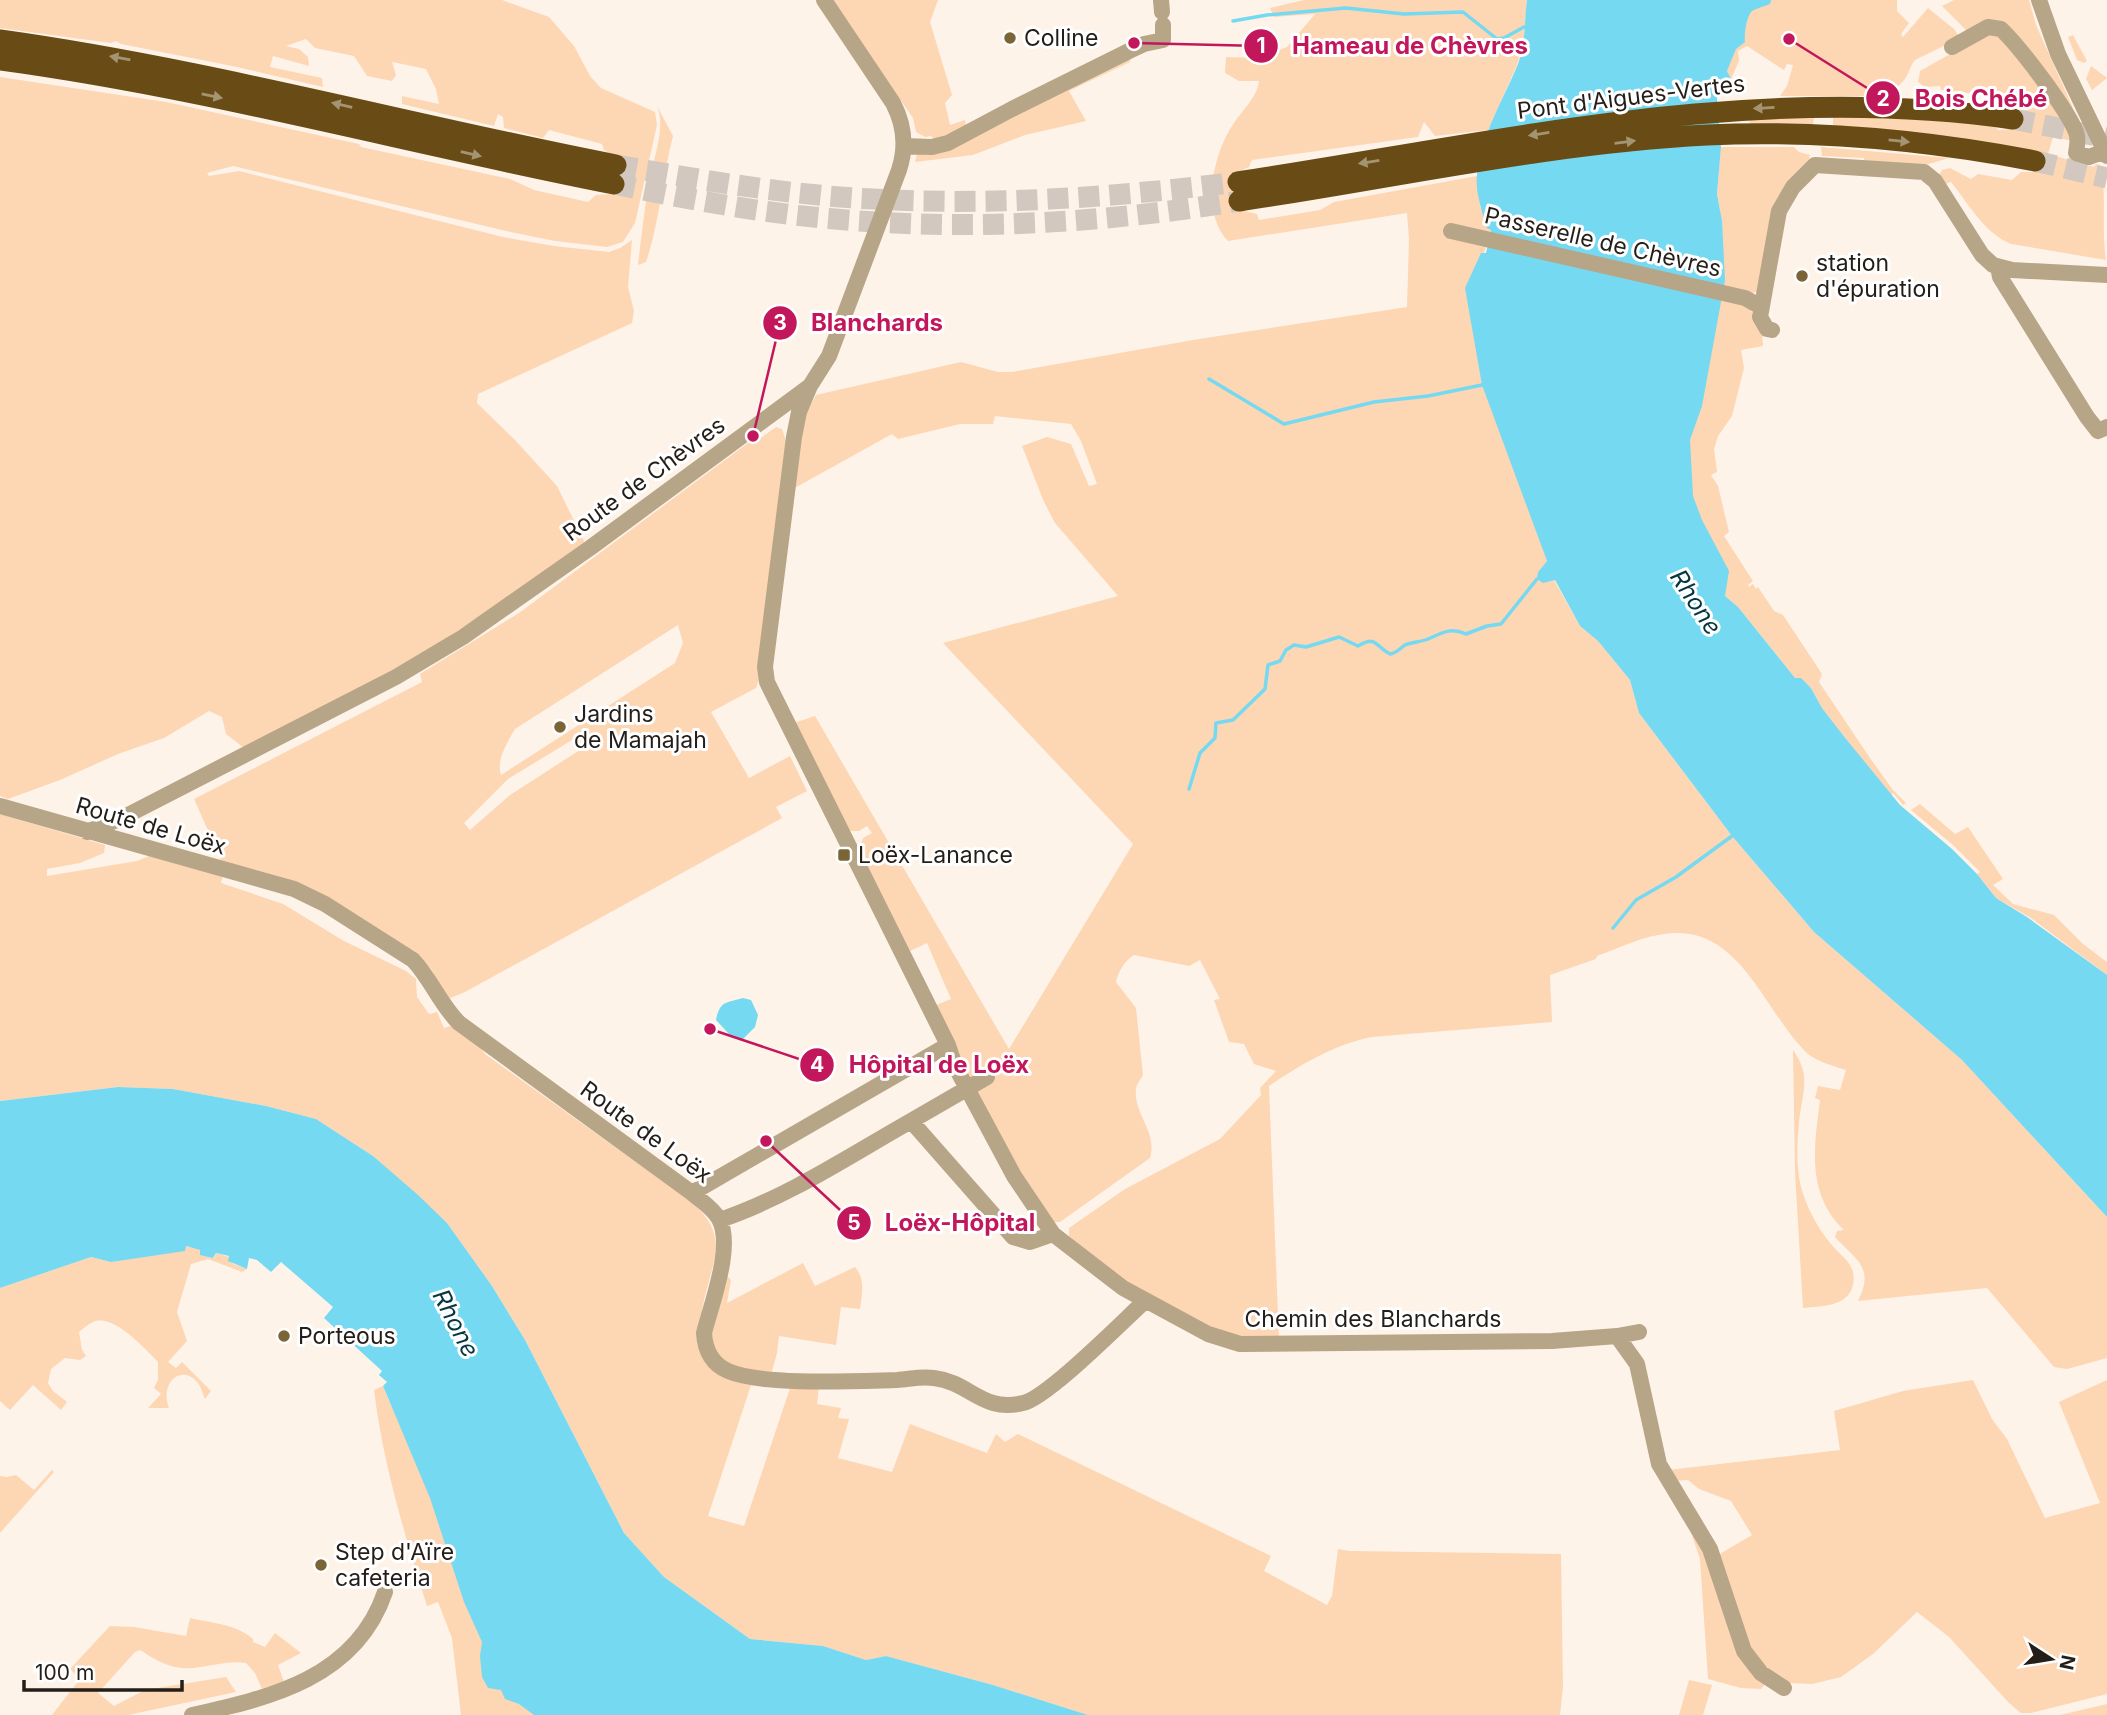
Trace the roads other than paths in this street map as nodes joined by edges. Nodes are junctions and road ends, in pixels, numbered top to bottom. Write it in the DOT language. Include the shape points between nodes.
graph roads {
  1 [pos="824,0"];
  2 [pos="2039,0"];
  3 [pos="1162,12"];
  4 [pos="0,40"];
  5 [pos="1952,47"];
  6 [pos="0,60"];
  7 [pos="2012,119"];
  8 [pos="904,146"];
  9 [pos="2106,153"];
  10 [pos="1437,160"];
  11 [pos="2035,161"];
  12 [pos="1238,191"];
  13 [pos="1452,231"];
  14 [pos="1998,267"];
  15 [pos="2107,275"];
  16 [pos="1752,301"];
  17 [pos="1772,330"];
  18 [pos="810,386"];
  19 [pos="768,417"];
  20 [pos="2107,427"];
  21 [pos="794,436"];
  22 [pos="0,806"];
  23 [pos="86,832"];
  24 [pos="948,1045"];
  25 [pos="987,1077"];
  26 [pos="912,1121"];
  27 [pos="692,1193"];
  28 [pos="720,1220"];
  29 [pos="1053,1234"];
  30 [pos="1145,1301"];
  31 [pos="1639,1332"];
  32 [pos="1618,1336"];
  33 [pos="385,1592"];
  34 [pos="1784,1688"];
  35 [pos="192,1715"];
  1 -- 8 [label="street" via="898,111"];
  2 -- 9 [label="street" via="2058,54"];
  3 -- 8 [label="street" via="1163,40 1129,51 948,143"];
  6 -- 4 [label="highway, one-way" via="114,77 615,175 209,75"];
  5 -- 9 [label="street" via="1988,27 2001,29 2076,131 2076,153 2089,157"];
  7 -- 10 [label="highway, Pont d'Aigues-Vertes, one-way" via="1925,109 1752,108 1586,127"];
  8 -- 18 [label="street, Route de Chèvres" via="829,356"];
  10 -- 11 [label="highway, Pont d'Aigues-Vertes, one-way" via="1746,134 1915,142"];
  10 -- 12 [label="highway"];
  13 -- 16 [label="street, Passerelle de Chèvres"];
  14 -- 15 [label="street"];
  14 -- 16 [label="street" via="1982,255 1927,173 1815,164 1793,187 1780,211"];
  14 -- 20 [label="street" via="2087,416 2098,431"];
  16 -- 17 [label="street" via="1767,329"];
  18 -- 19 [label="street, Route de Chèvres"];
  18 -- 21 [label="street, Chemin des Blanchards"];
  19 -- 21 [label="street" via="780,416 790,422"];
  19 -- 23 [label="street, Route de Chèvres" via="452,643 396,677 124,817"];
  21 -- 24 [label="street, Chemin des Blanchards" via="765,667 767,682"];
  22 -- 23 [label="street, Route de Loëx"];
  23 -- 27 [label="street, Route de Loëx" via="294,888 325,904 413,960 467,1029"];
  24 -- 27 [label="street"];
  24 -- 29 [label="street, Chemin des Blanchards" via="1014,1176"];
  25 -- 26 [label="street"];
  26 -- 28 [label="street" via="788,1191"];
  26 -- 29 [label="street" via="1013,1237 1030,1242"];
  27 -- 28 [label="street, Route de Loëx"];
  28 -- 30 [label="street" via="722,1270 704,1341 717,1364 747,1376 827,1381 938,1378 959,1384 984,1401 1020,1404 1042,1394"];
  29 -- 30 [label="street, Chemin des Blanchards"];
  30 -- 32 [label="street, Chemin des Blanchards" via="1208,1334 1249,1345"];
  31 -- 32 [label="street, Chemin des Blanchards"];
  32 -- 34 [label="street" via="1637,1364 1659,1464 1710,1549 1744,1651 1761,1673"];
  33 -- 35 [label="street" via="370,1625 324,1670 284,1690"];
}
